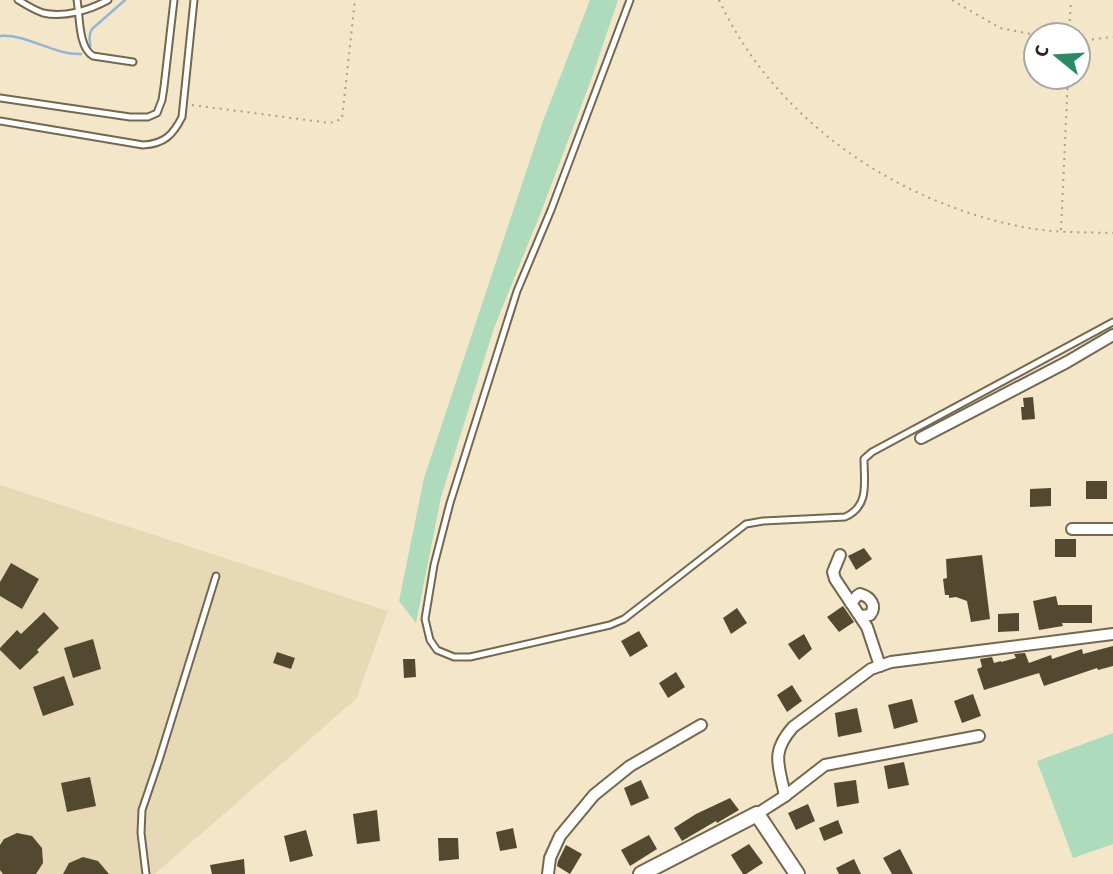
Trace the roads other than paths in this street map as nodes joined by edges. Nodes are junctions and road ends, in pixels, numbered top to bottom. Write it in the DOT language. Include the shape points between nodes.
graph roads {
  1 [pos="18,0"];
  2 [pos="77,0"];
  3 [pos="108,0"];
  4 [pos="174,0"];
  5 [pos="194,0"];
  6 [pos="631,0"];
  7 [pos="79,11"];
  8 [pos="133,62"];
  9 [pos="0,98"];
  10 [pos="0,121"];
  11 [pos="1113,322"];
  12 [pos="1113,335"];
  13 [pos="921,438"];
  14 [pos="1072,529"];
  15 [pos="1113,529"];
  16 [pos="841,555"];
  17 [pos="216,576"];
  18 [pos="851,603"];
  19 [pos="861,616"];
  20 [pos="1113,634"];
  21 [pos="880,666"];
  22 [pos="701,725"];
  23 [pos="979,736"];
  24 [pos="785,796"];
  25 [pos="757,814"];
  26 [pos="146,874"];
  27 [pos="548,874"];
  28 [pos="641,874"];
  29 [pos="797,874"];
  1 -- 7 [label="lane" via="44,13"];
  2 -- 7 [label="lane"];
  3 -- 7 [label="lane"];
  4 -- 9 [label="lane" via="157,113 130,117"];
  5 -- 10 [label="lane" via="182,117 176,129 156,144"];
  6 -- 11 [label="lane" via="517,291 450,503 425,619 437,650 470,657 610,625 624,619 746,524 854,513 863,501 864,459 872,452"];
  7 -- 8 [label="lane" via="82,43 88,53"];
  12 -- 13 [label="street"];
  14 -- 15 [label="street"];
  16 -- 18 [label="street" via="835,579"];
  17 -- 26 [label="lane" via="142,810"];
  18 -- 19 [label="street"];
  18 -- 19 [label="street" via="860,594 871,600 873,611"];
  19 -- 21 [label="street"];
  20 -- 21 [label="street"];
  21 -- 24 [label="street" via="783,738 777,759"];
  22 -- 27 [label="street" via="630,766 594,794 560,836"];
  23 -- 24 [label="street" via="825,765"];
  24 -- 25 [label="street"];
  25 -- 28 [label="street"];
  25 -- 29 [label="street"];
}
